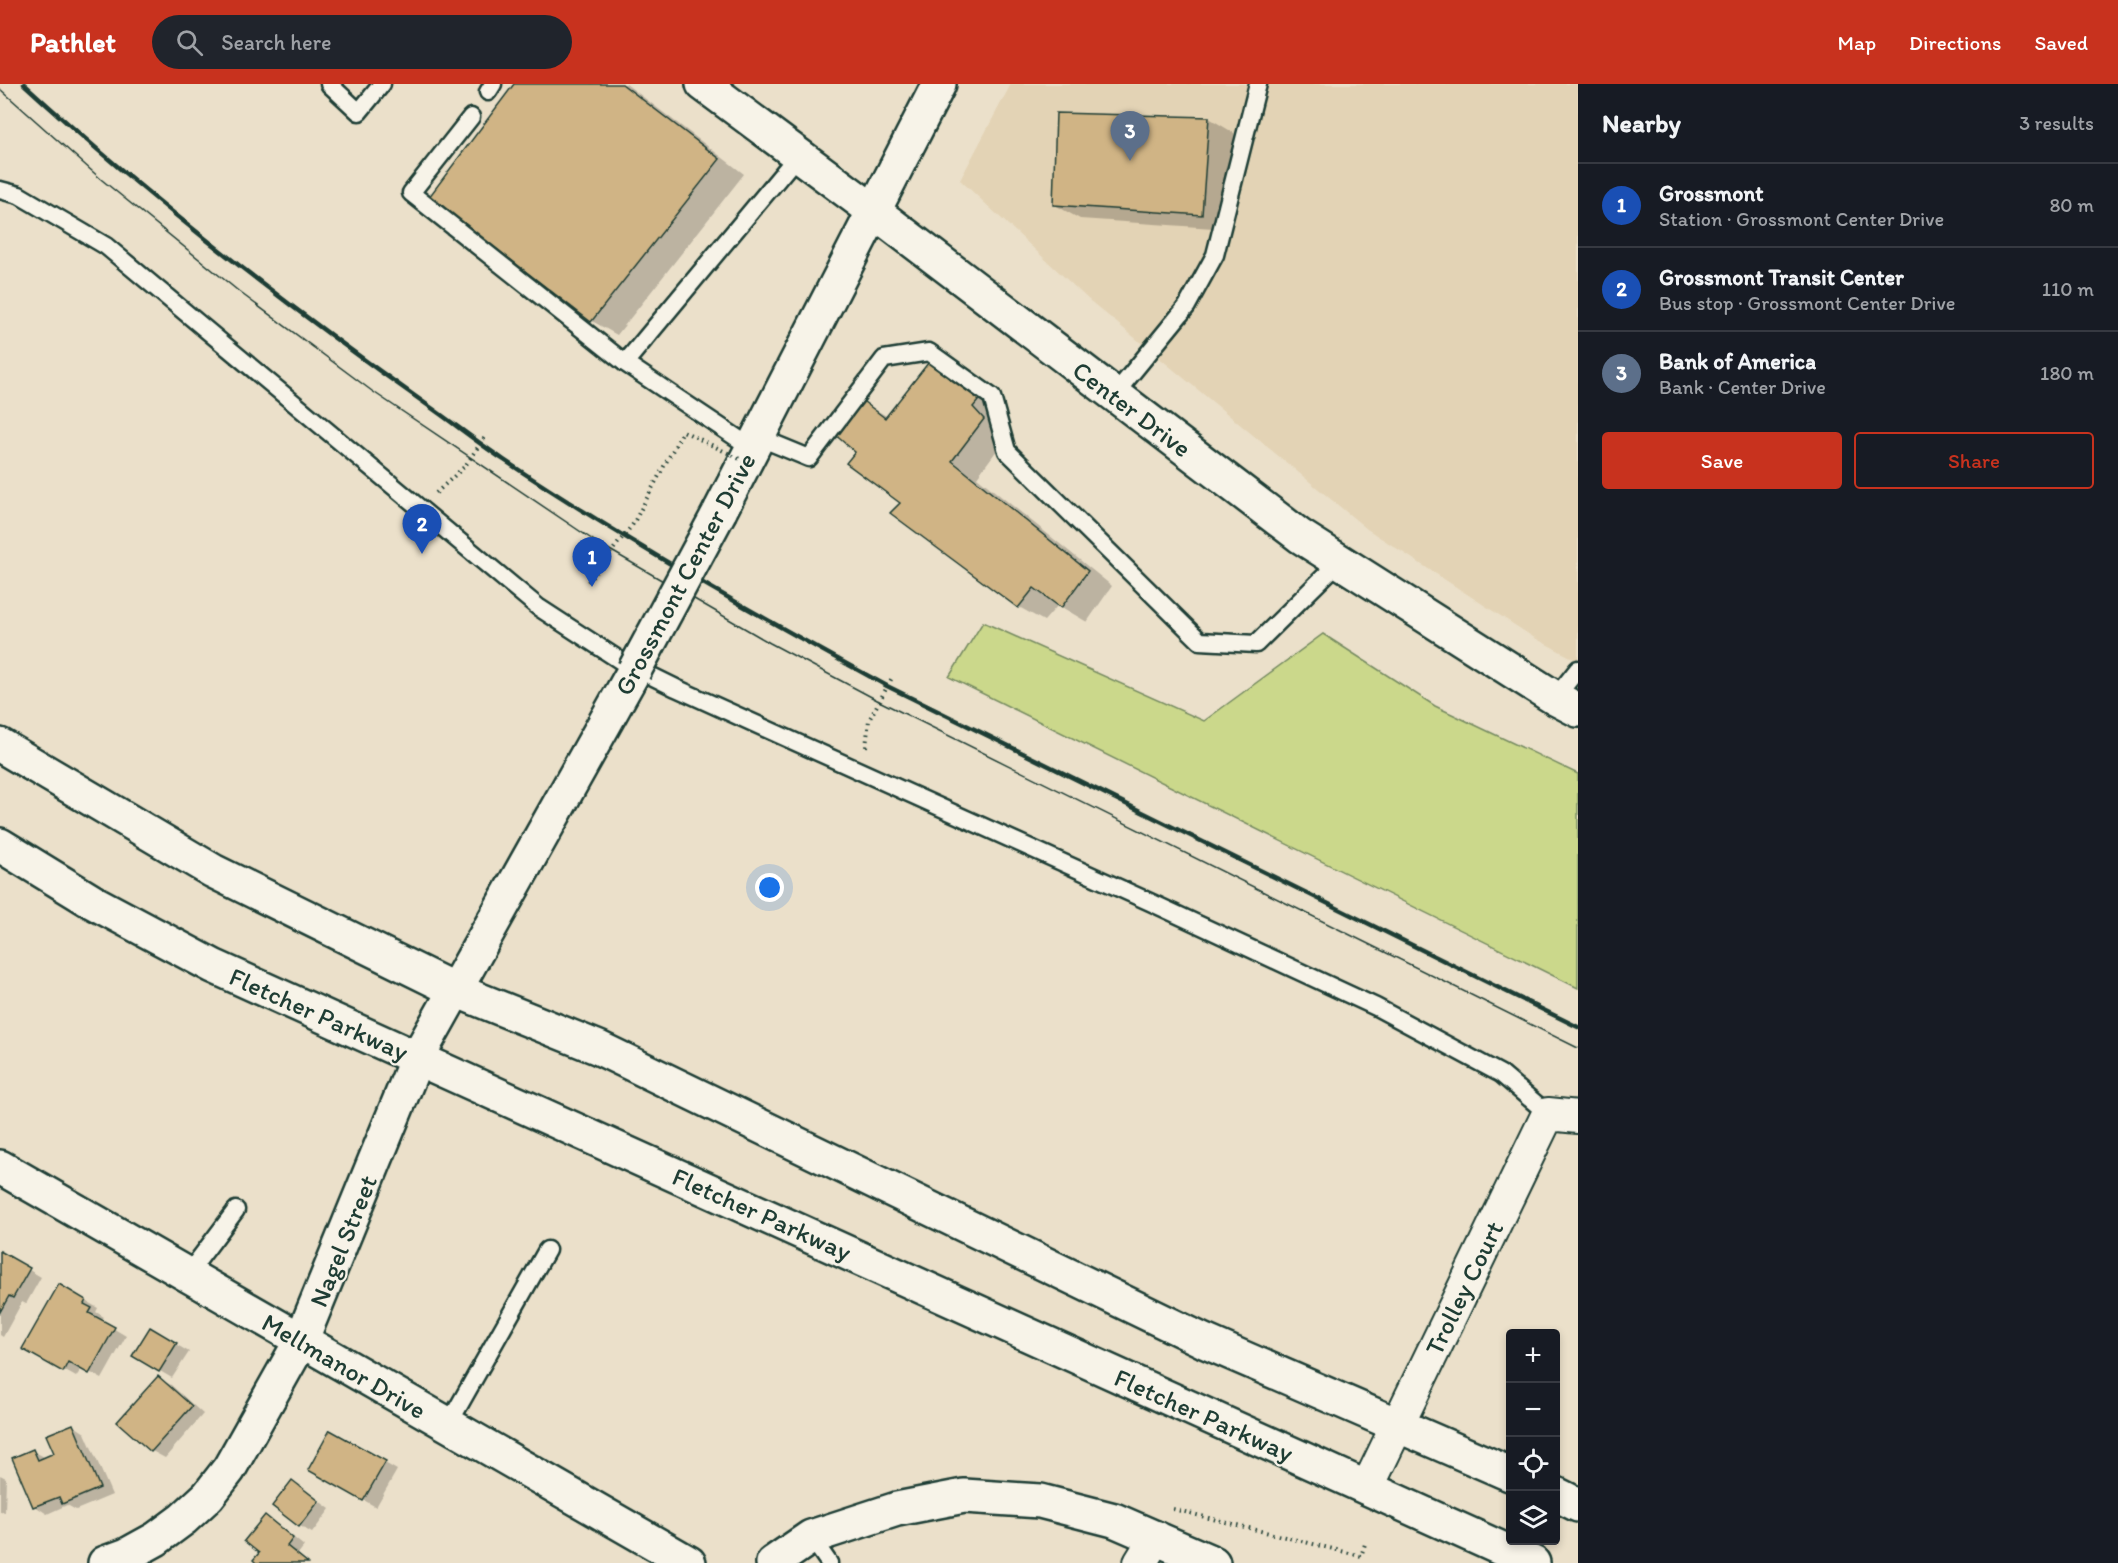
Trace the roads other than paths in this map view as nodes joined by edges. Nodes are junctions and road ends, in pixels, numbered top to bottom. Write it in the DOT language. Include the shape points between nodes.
graph roads {
  1 [pos="329,84"];
  2 [pos="382,84"];
  3 [pos="703,84"];
  4 [pos="939,84"];
  5 [pos="1258,84"];
  6 [pos="471,117"];
  7 [pos="798,155"];
  8 [pos="0,190"];
  9 [pos="875,212"];
  10 [pos="625,363"];
  11 [pos="1114,396"];
  12 [pos="752,449"];
  13 [pos="1340,561"];
  14 [pos="1578,669"];
  15 [pos="1567,704"];
  16 [pos="0,745"];
  17 [pos="0,845"];
  18 [pos="455,990"];
  19 [pos="417,1058"];
  20 [pos="1563,1116"];
  21 [pos="0,1167"];
  22 [pos="236,1210"];
  23 [pos="547,1250"];
  24 [pos="188,1275"];
  25 [pos="302,1341"];
  26 [pos="448,1425"];
  27 [pos="1397,1425"];
  28 [pos="1506,1472"];
  29 [pos="1367,1488"];
  30 [pos="1560,1496"];
  31 [pos="1578,1505"];
  32 [pos="1154,1536"];
  33 [pos="820,1550"];
  34 [pos="105,1563"];
  35 [pos="689,1563"];
  36 [pos="773,1563"];
  37 [pos="1213,1563"];
  38 [pos="1533,1563"];
  1 -- 2 [label="lane" via="359,112"];
  3 -- 7 [label="main road, Center Drive"];
  4 -- 9 [label="main road, Grossmont Center Drive"];
  5 -- 11 [label="lane" via="1215,255 1187,306"];
  6 -- 10 [label="lane" via="411,193"];
  7 -- 9 [label="main road, Center Drive"];
  7 -- 10 [label="lane"];
  8 -- 20 [label="lane" via="19,195 106,246 538,607 621,661 1376,1007 1501,1074"];
  9 -- 11 [label="main road, Center Drive"];
  9 -- 12 [label="main road, Grossmont Center Drive"];
  10 -- 12 [label="lane"];
  11 -- 13 [label="main road, Center Drive" via="1299,536"];
  12 -- 13 [label="lane" via="809,458 884,359 929,352 992,397 1007,451 1200,641 1256,644"];
  12 -- 18 [label="main road, Grossmont Center Drive, bridge" via="681,587"];
  13 -- 15 [label="main road, Center Drive"];
  14 -- 15 [label="lane"];
  16 -- 18 [label="main road" via="213,871"];
  17 -- 19 [label="main road, Fletcher Parkway" via="93,902 213,966"];
  18 -- 19 [label="main road, Grossmont Center Drive"];
  18 -- 27 [label="main road" via="599,1048 1204,1341"];
  19 -- 25 [label="main road, Nagel Street"];
  19 -- 29 [label="main road, Fletcher Parkway"];
  20 -- 27 [label="street, Trolley Court"];
  21 -- 24 [label="main road, Mellmanor Drive"];
  22 -- 24 [label="lane"];
  23 -- 26 [label="lane"];
  24 -- 25 [label="main road, Mellmanor Drive"];
  25 -- 26 [label="main road, Mellmanor Drive"];
  25 -- 34 [label="main road, Nagel Street" via="229,1469 208,1496 156,1539"];
  26 -- 35 [label="main road, Mellmanor Drive"];
  27 -- 28 [label="main road"];
  27 -- 29 [label="street, Trolley Court"];
  29 -- 38 [label="main road, Fletcher Parkway"];
  30 -- 31 [label="main road"];
  32 -- 33 [label="main road" via="1114,1520 1040,1501 964,1496 897,1509"];
  32 -- 37 [label="main road"];
  33 -- 36 [label="main road"];
}
